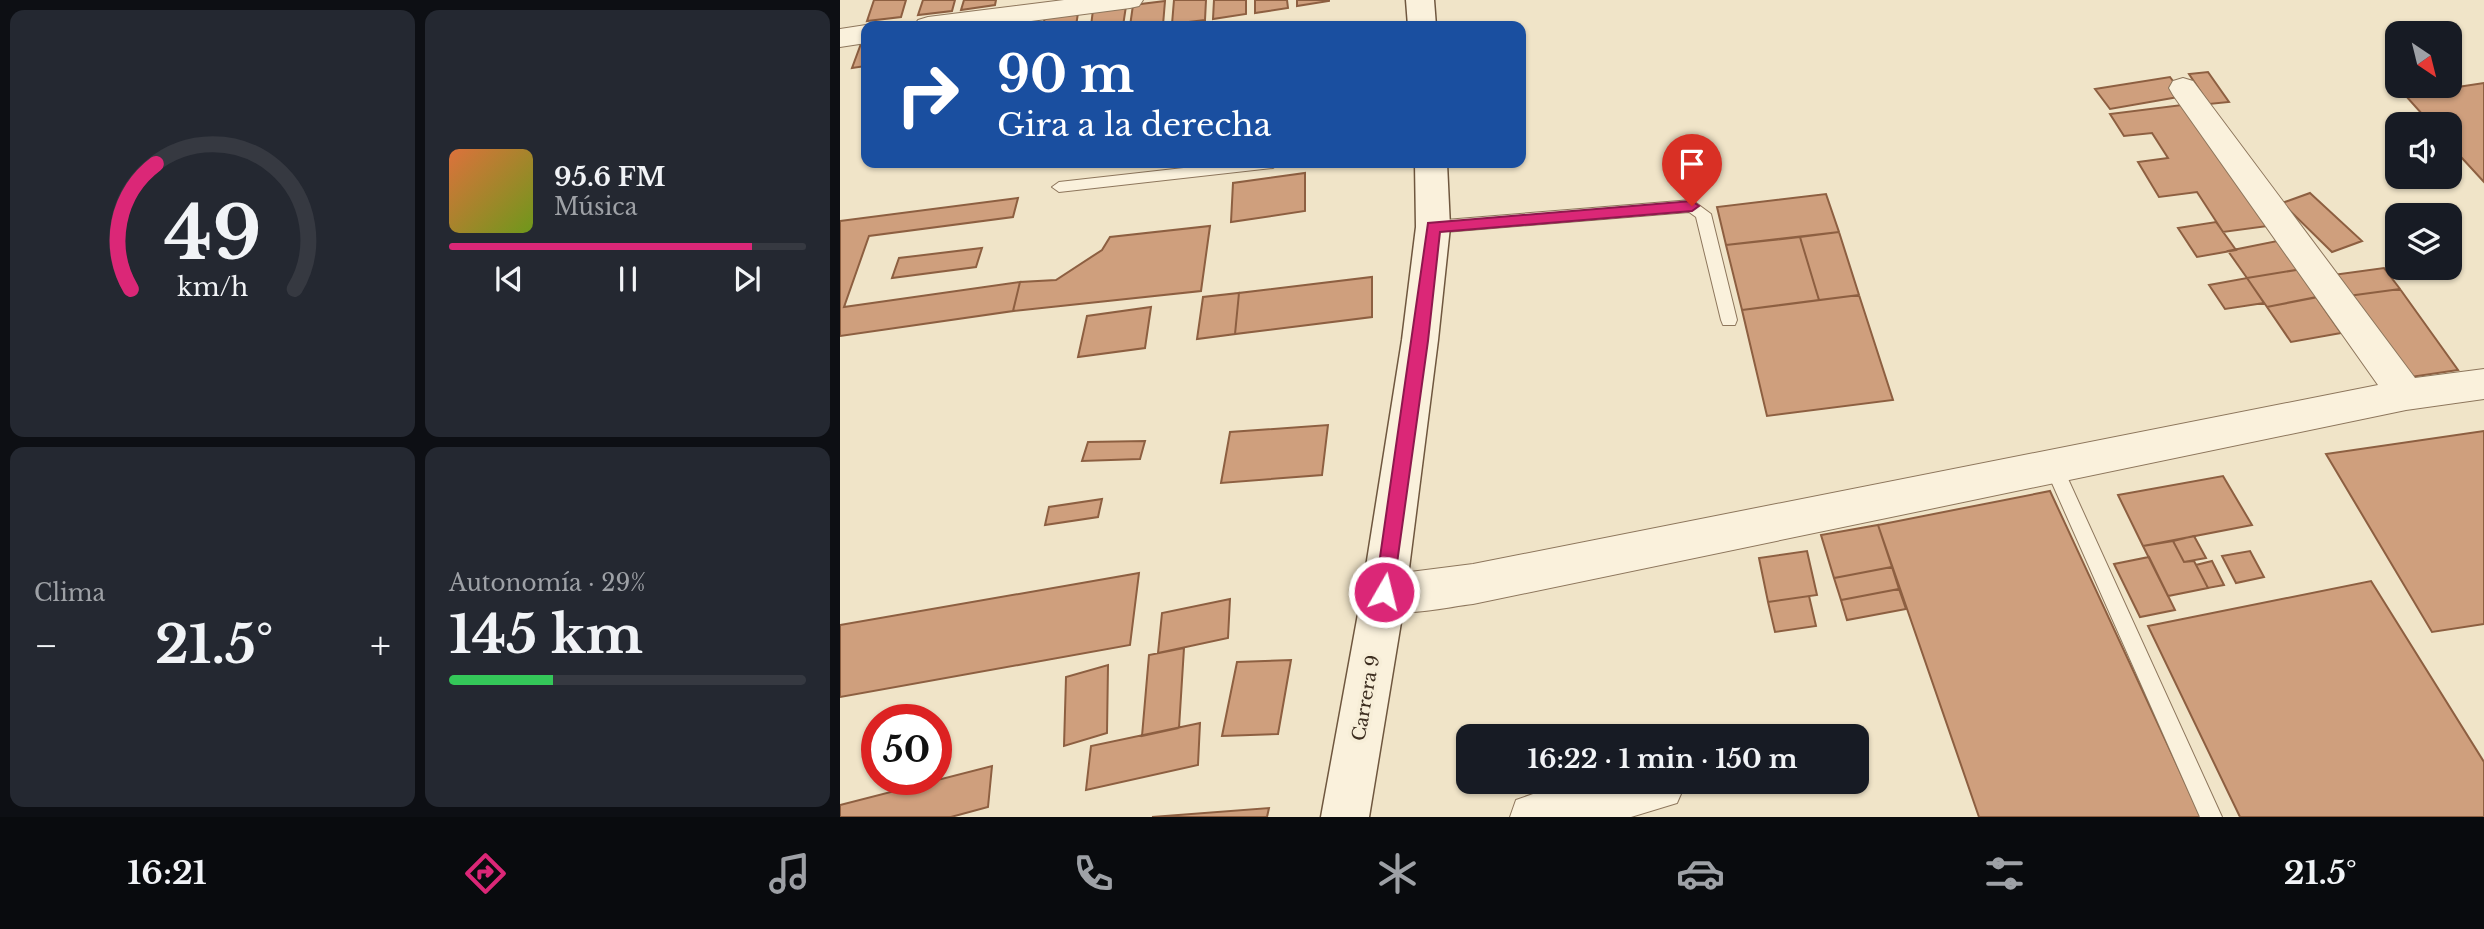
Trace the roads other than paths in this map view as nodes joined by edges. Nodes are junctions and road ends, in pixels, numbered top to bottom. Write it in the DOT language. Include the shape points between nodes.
graph roads {
  1 [pos="1129,0"];
  2 [pos="1420,0"];
  3 [pos="967,21"];
  4 [pos="1422,21"];
  5 [pos="861,35"];
  6 [pos="840,38"];
  7 [pos="2183,88"];
  8 [pos="1228,168"];
  9 [pos="1431,168"];
  10 [pos="1059,187"];
  11 [pos="1433,227"];
  12 [pos="1729,320"];
  13 [pos="2484,384"];
  14 [pos="2406,395"];
  15 [pos="2053,465"];
  16 [pos="1384,592"];
  17 [pos="1631,794"];
  18 [pos="1345,817"];
  19 [pos="1533,817"];
  20 [pos="2211,817"];
  1 -- 3 [label="street"];
  2 -- 4 [label="main road"];
  5 -- 6 [label="street"];
  7 -- 14 [label="street"];
  8 -- 10 [label="lane"];
  9 -- 11 [label="main road, Carrera 9"];
  11 -- 12 [label="lane" via="1692,206 1703,214"];
  11 -- 16 [label="main road, Carrera 9"];
  13 -- 14 [label="street"];
  14 -- 15 [label="street"];
  15 -- 16 [label="street" via="1473,584"];
  15 -- 20 [label="lane"];
  16 -- 18 [label="main road, Carrera 9"];
  17 -- 19 [label="street"];
}
